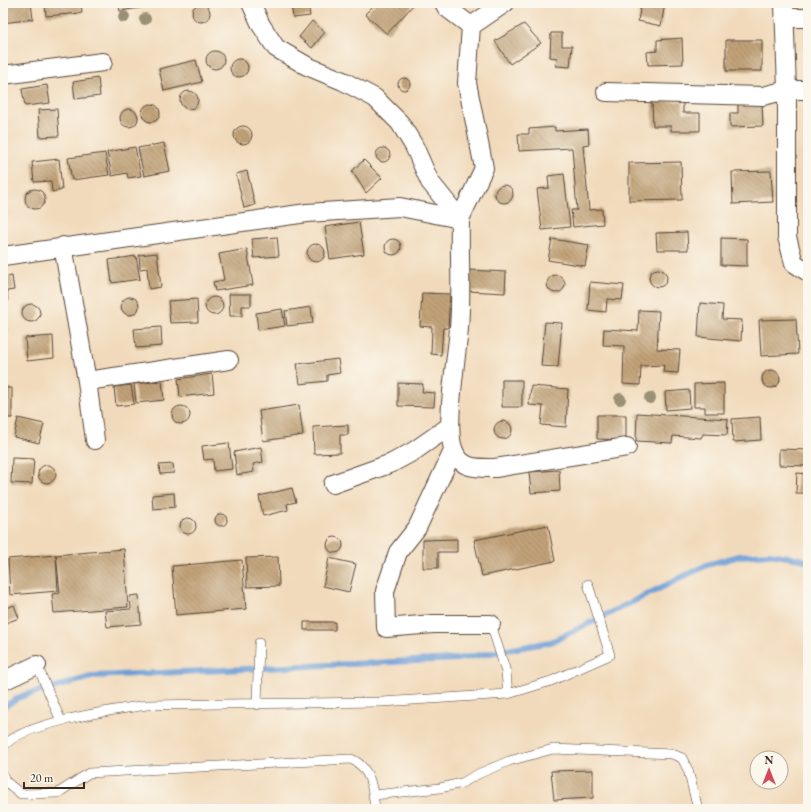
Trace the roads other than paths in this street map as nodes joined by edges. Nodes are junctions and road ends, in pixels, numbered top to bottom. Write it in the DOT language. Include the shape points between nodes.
graph roads {
  1 [pos="251,3"];
  2 [pos="444,3"];
  3 [pos="505,3"];
  4 [pos="784,11"];
  5 [pos="808,18"];
  6 [pos="471,26"];
  7 [pos="104,62"];
  8 [pos="3,75"];
  9 [pos="787,90"];
  10 [pos="808,90"];
  11 [pos="606,92"];
  12 [pos="460,218"];
  13 [pos="63,246"];
  14 [pos="3,256"];
  15 [pos="808,272"];
  16 [pos="229,360"];
  17 [pos="87,381"];
  18 [pos="450,426"];
  19 [pos="95,440"];
  20 [pos="627,446"];
  21 [pos="453,451"];
  22 [pos="333,484"];
  23 [pos="588,584"];
  24 [pos="494,631"];
  25 [pos="259,643"];
  26 [pos="38,667"];
  27 [pos="3,681"];
  28 [pos="508,694"];
  29 [pos="256,705"];
  30 [pos="61,721"];
  31 [pos="3,748"];
  32 [pos="3,775"];
  33 [pos="374,795"];
  34 [pos="375,809"];
  35 [pos="698,809"];
  1 -- 12 [label="street" via="276,48 306,66 375,98 400,123 414,146 430,182"];
  2 -- 6 [label="street"];
  3 -- 6 [label="street"];
  4 -- 5 [label="street"];
  4 -- 9 [label="street"];
  6 -- 12 [label="street" via="467,83 484,168"];
  7 -- 8 [label="street"];
  9 -- 10 [label="street"];
  9 -- 11 [label="street" via="763,96"];
  9 -- 15 [label="street" via="787,237 794,263"];
  12 -- 13 [label="street" via="400,207 306,213"];
  12 -- 18 [label="street" via="459,326"];
  13 -- 14 [label="street"];
  13 -- 17 [label="street"];
  16 -- 17 [label="street"];
  17 -- 19 [label="street"];
  18 -- 21 [label="street"];
  18 -- 22 [label="street" via="392,463"];
  20 -- 21 [label="street" via="495,468 473,468 465,465"];
  21 -- 24 [label="street" via="417,528 398,552 385,591 386,628 433,624"];
  23 -- 28 [label="lane" via="610,655 551,681"];
  24 -- 28 [label="lane" via="506,672"];
  25 -- 29 [label="lane" via="259,686"];
  26 -- 27 [label="street"];
  26 -- 30 [label="lane"];
  28 -- 29 [label="lane" via="382,702"];
  29 -- 30 [label="lane" via="147,705 109,710"];
  30 -- 31 [label="lane" via="19,734"];
  32 -- 33 [label="lane" via="5,781 20,794 58,793 89,773 351,758 365,769"];
  33 -- 34 [label="lane"];
  33 -- 35 [label="lane" via="462,783 509,762 553,749 672,754 682,758 688,770"];
}
